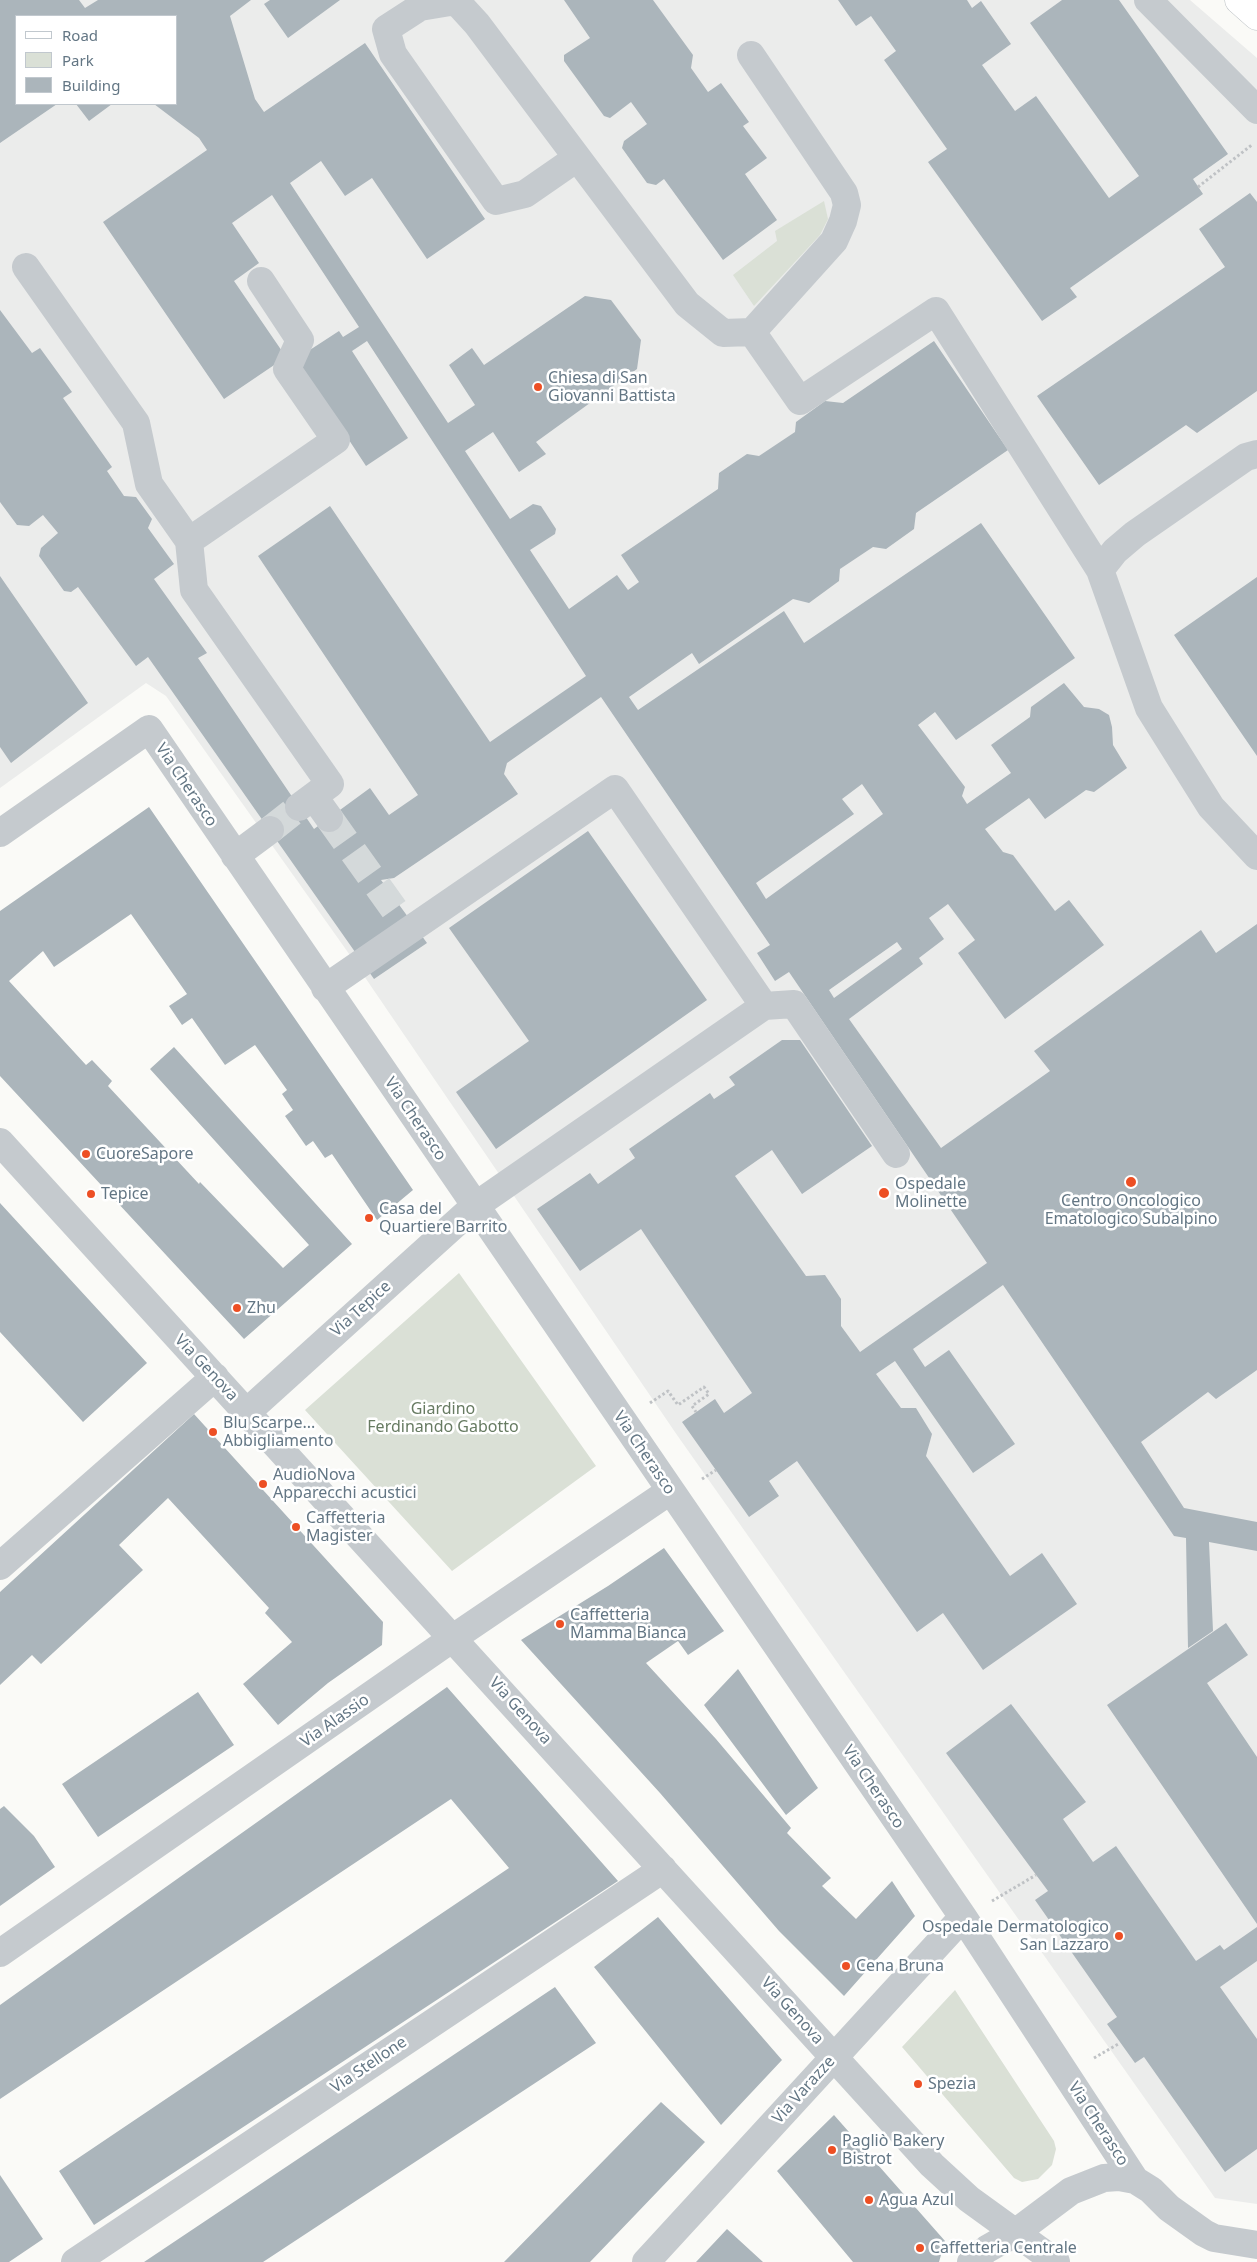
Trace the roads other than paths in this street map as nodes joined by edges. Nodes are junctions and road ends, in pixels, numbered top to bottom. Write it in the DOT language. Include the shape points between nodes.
graph roads {
  1 [pos="1148,0"];
  2 [pos="1239,0"];
  3 [pos="1257,16"];
  4 [pos="751,55"];
  5 [pos="1257,110"];
  6 [pos="577,158"];
  7 [pos="26,267"];
  8 [pos="261,281"];
  9 [pos="752,332"];
  10 [pos="1257,454"];
  11 [pos="189,541"];
  12 [pos="1100,570"];
  13 [pos="314,807"];
  14 [pos="270,830"];
  15 [pos="0,833"];
  16 [pos="235,856"];
  17 [pos="1257,856"];
  18 [pos="325,988"];
  19 [pos="764,1006"];
  20 [pos="0,1142"];
  21 [pos="896,1154"];
  22 [pos="475,1206"];
  23 [pos="215,1377"];
  24 [pos="247,1412"];
  25 [pos="670,1491"];
  26 [pos="0,1566"];
  27 [pos="452,1638"];
  28 [pos="663,1869"];
  29 [pos="963,1917"];
  30 [pos="0,1953"];
  31 [pos="834,2057"];
  32 [pos="1135,2180"];
  33 [pos="1015,2233"];
  34 [pos="1257,2245"];
  35 [pos="75,2262"];
  36 [pos="646,2262"];
  37 [pos="971,2262"];
  38 [pos="1056,2262"];
  1 -- 5 [label="street"];
  2 -- 3 [label="main road"];
  4 -- 9 [label="street" via="844,193 847,206 834,241"];
  6 -- 6 [label="street" via="477,24 456,1 420,7 386,30 393,54 496,201 525,194"];
  6 -- 9 [label="street" via="687,304 723,333"];
  7 -- 11 [label="street" via="136,423 148,484"];
  8 -- 11 [label="street" via="300,340 287,369 336,440"];
  9 -- 12 [label="street" via="800,401 936,311"];
  10 -- 12 [label="street" via="1246,457 1135,534"];
  11 -- 13 [label="street" via="194,590 330,784"];
  12 -- 17 [label="street" via="1149,708 1211,807"];
  14 -- 16 [label="street"];
  15 -- 16 [label="street, Via Cherasco" via="148,729"];
  16 -- 18 [label="street, Via Cherasco"];
  18 -- 19 [label="street" via="404,924 615,789"];
  18 -- 22 [label="street, Via Cherasco"];
  19 -- 21 [label="street" via="794,1004"];
  19 -- 22 [label="street, Via Tepice"];
  20 -- 23 [label="street, Via Genova"];
  22 -- 24 [label="street, Via Tepice"];
  22 -- 25 [label="street, Via Cherasco"];
  23 -- 24 [label="street, Via Genova"];
  23 -- 26 [label="street"];
  24 -- 27 [label="street, Via Genova"];
  25 -- 27 [label="street, Via Alassio"];
  25 -- 29 [label="street, Via Cherasco"];
  27 -- 28 [label="street, Via Genova"];
  27 -- 30 [label="street, Via Alassio"];
  28 -- 31 [label="street, Via Genova"];
  28 -- 35 [label="street, Via Stellone"];
  29 -- 31 [label="street, Via Varazze"];
  29 -- 32 [label="street, Via Cherasco"];
  31 -- 33 [label="street, Via Genova" via="932,2165 969,2199"];
  31 -- 36 [label="street, Via Varazze"];
  32 -- 33 [label="street" via="1104,2178 1086,2184 1065,2195"];
  32 -- 34 [label="street" via="1204,2233 1214,2238"];
  33 -- 37 [label="street"];
  33 -- 38 [label="street, Via Genova"];
}
